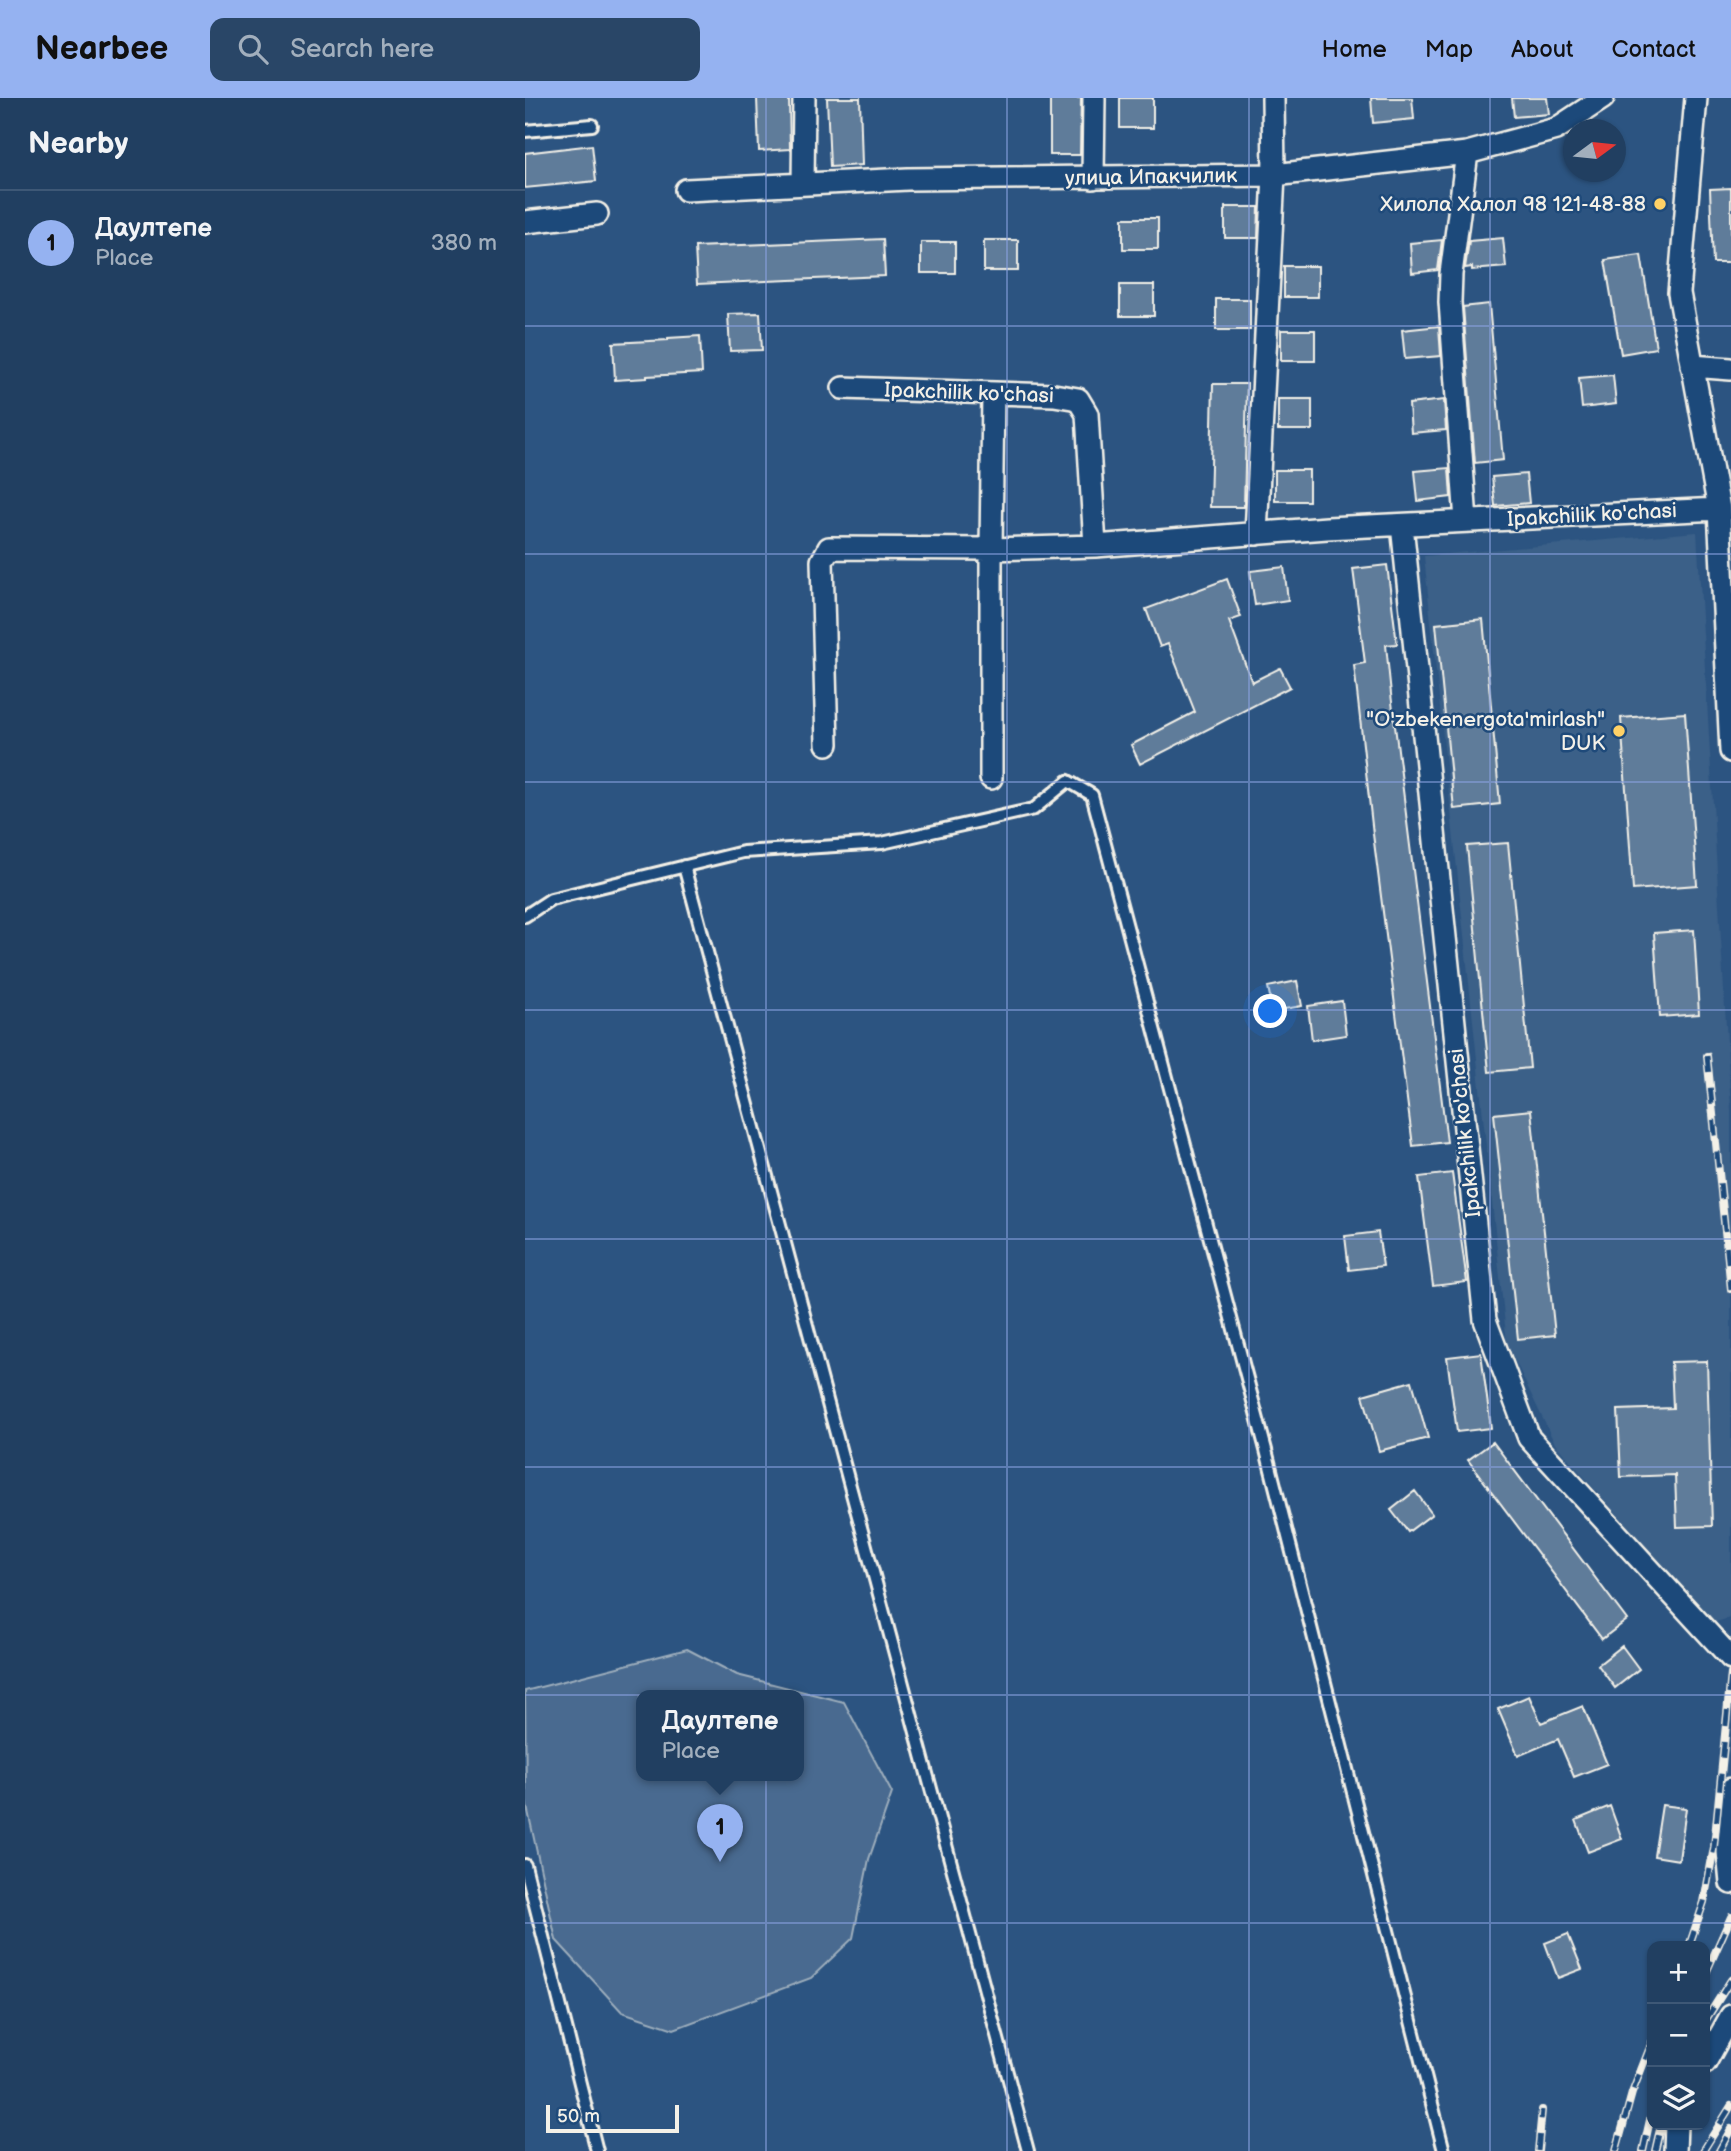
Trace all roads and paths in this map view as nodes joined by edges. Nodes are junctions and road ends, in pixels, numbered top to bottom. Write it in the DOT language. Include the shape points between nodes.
graph roads {
  1 [pos="804,98"];
  2 [pos="1094,98"];
  3 [pos="1273,98"];
  4 [pos="1603,98"];
  5 [pos="1696,98"];
  6 [pos="592,125"];
  7 [pos="525,131"];
  8 [pos="1467,153"];
  9 [pos="1274,175"];
  10 [pos="1093,178"];
  11 [pos="803,184"];
  12 [pos="686,190"];
  13 [pos="597,214"];
  14 [pos="525,222"];
  15 [pos="1692,366"];
  16 [pos="1731,369"];
  17 [pos="843,388"];
  18 [pos="993,393"];
  19 [pos="1719,509"];
  20 [pos="1465,521"];
  21 [pos="1402,525"];
  22 [pos="1256,534"];
  23 [pos="1095,546"];
  24 [pos="991,549"];
  25 [pos="827,744"];
  26 [pos="1731,751"];
  27 [pos="991,778"];
  28 [pos="684,866"];
  29 [pos="525,915"];
  30 [pos="1731,1658"];
  31 [pos="1731,1789"];
  32 [pos="525,1865"];
  33 [pos="1731,1883"];
  34 [pos="1731,2016"];
  35 [pos="1710,2054"];
  36 [pos="1676,2130"];
  37 [pos="597,2151"];
  38 [pos="1028,2151"];
  39 [pos="1444,2151"];
  40 [pos="1675,2151"];
  1 -- 11 [label="street"];
  2 -- 10 [label="street"];
  3 -- 9 [label="street"];
  4 -- 8 [label="street, улица Ипакчилик" via="1556,128"];
  5 -- 15 [label="street" via="1679,293"];
  6 -- 7 [label="lane"];
  8 -- 9 [label="street, улица Ипакчилик"];
  8 -- 20 [label="street" via="1450,302"];
  9 -- 10 [label="street, улица Ипакчилик"];
  9 -- 22 [label="street"];
  10 -- 11 [label="street, улица Ипакчилик"];
  11 -- 12 [label="street, улица Ипакчилик"];
  13 -- 14 [label="street"];
  15 -- 16 [label="street"];
  15 -- 19 [label="street"];
  17 -- 18 [label="street, Ipakchilik ko'chasi"];
  18 -- 23 [label="street, Ipakchilik ko'chasi" via="1078,399 1087,414"];
  18 -- 24 [label="street"];
  19 -- 20 [label="street, Ipakchilik ko'chasi"];
  19 -- 26 [label="street"];
  20 -- 21 [label="street, Ipakchilik ko'chasi"];
  21 -- 22 [label="street, Ipakchilik ko'chasi"];
  21 -- 30 [label="street, Ipakchilik ko'chasi" via="1485,1320 1529,1438"];
  22 -- 23 [label="street, Ipakchilik ko'chasi"];
  23 -- 24 [label="street"];
  24 -- 25 [label="street" via="829,548 822,561"];
  24 -- 27 [label="street"];
  28 -- 29 [label="lane" via="551,898"];
  28 -- 38 [label="lane"];
  28 -- 39 [label="lane" via="743,852 882,843 1034,809 1068,781 1092,795 1266,1450"];
  31 -- 33 [label="street" via="1727,1841"];
  32 -- 37 [label="lane"];
  34 -- 35 [label="street"];
  36 -- 40 [label="street"];
}
